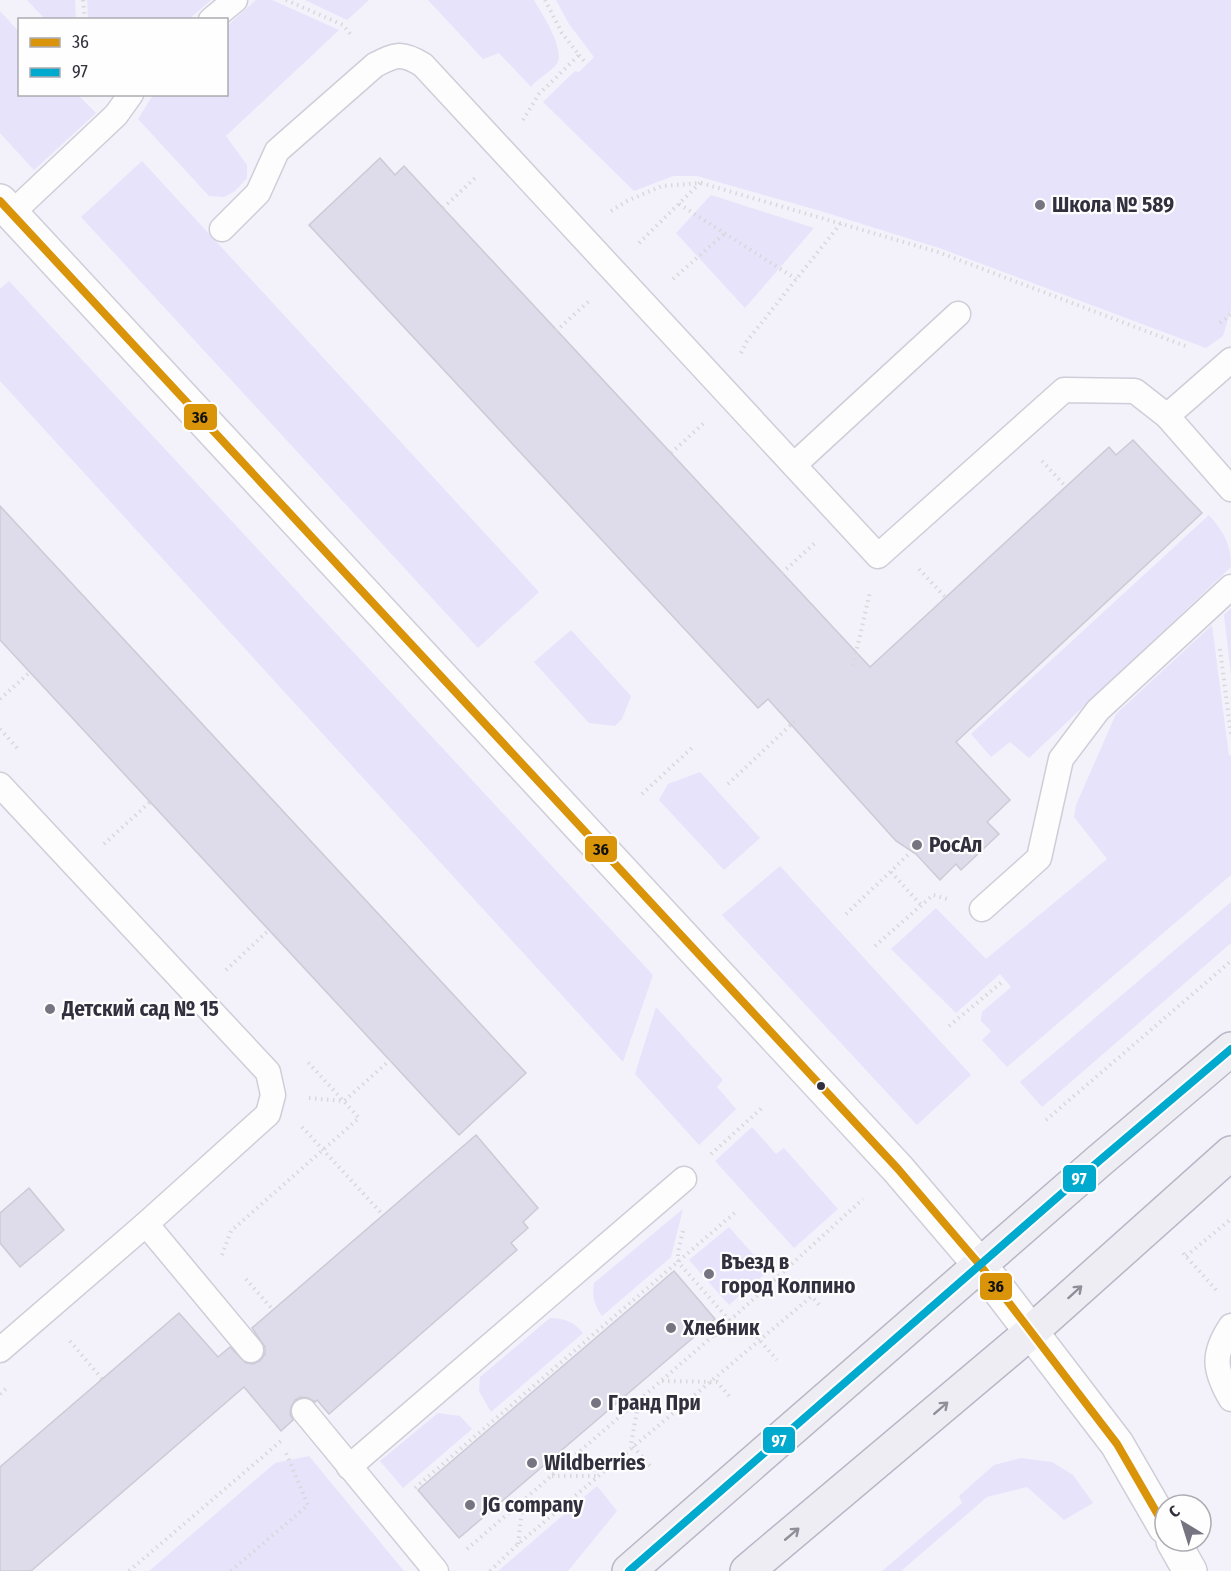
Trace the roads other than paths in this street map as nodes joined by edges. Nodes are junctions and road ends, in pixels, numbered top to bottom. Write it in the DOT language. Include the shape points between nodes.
graph roads {
  1 [pos="235,0"];
  2 [pos="213,18"];
  3 [pos="130,96"];
  4 [pos="6,207"];
  5 [pos="222,229"];
  6 [pos="958,314"];
  7 [pos="1225,365"];
  8 [pos="1167,416"];
  9 [pos="794,465"];
  10 [pos="1231,489"];
  11 [pos="1231,587"];
  12 [pos="0,785"];
  13 [pos="982,909"];
  14 [pos="1231,1050"];
  15 [pos="1231,1154"];
  16 [pos="684,1179"];
  17 [pos="146,1224"];
  18 [pos="980,1265"];
  19 [pos="1231,1326"];
  20 [pos="1032,1331"];
  21 [pos="0,1350"];
  22 [pos="251,1350"];
  23 [pos="1231,1399"];
  24 [pos="304,1411"];
  25 [pos="350,1467"];
  26 [pos="1153,1506"];
  27 [pos="1180,1553"];
  28 [pos="436,1571"];
  29 [pos="629,1571"];
  30 [pos="747,1571"];
  31 [pos="1190,1571"];
  1 -- 2 [label="lane"];
  3 -- 4 [label="lane" via="116,115"];
  4 -- 18 [label="main road" via="883,1153"];
  5 -- 9 [label="lane" via="258,193 277,151 375,65 392,56 409,56 423,65"];
  6 -- 9 [label="lane"];
  7 -- 8 [label="lane"];
  8 -- 9 [label="lane" via="1136,392 1064,390 878,556"];
  8 -- 10 [label="lane"];
  11 -- 13 [label="lane" via="1098,710 1061,759 1039,858"];
  12 -- 17 [label="lane" via="268,1072 273,1095 268,1114"];
  14 -- 18 [label="main road"];
  20 -- 15 [label="main road, one-way"];
  16 -- 25 [label="lane"];
  17 -- 21 [label="lane"];
  17 -- 22 [label="lane"];
  18 -- 20 [label="main road"];
  18 -- 29 [label="main road"];
  19 -- 23 [label="lane" via="1221,1340 1215,1365"];
  20 -- 26 [label="main road" via="1117,1444"];
  30 -- 20 [label="main road, one-way"];
  24 -- 25 [label="lane"];
  25 -- 28 [label="lane"];
  27 -- 31 [label="main road"];
}
